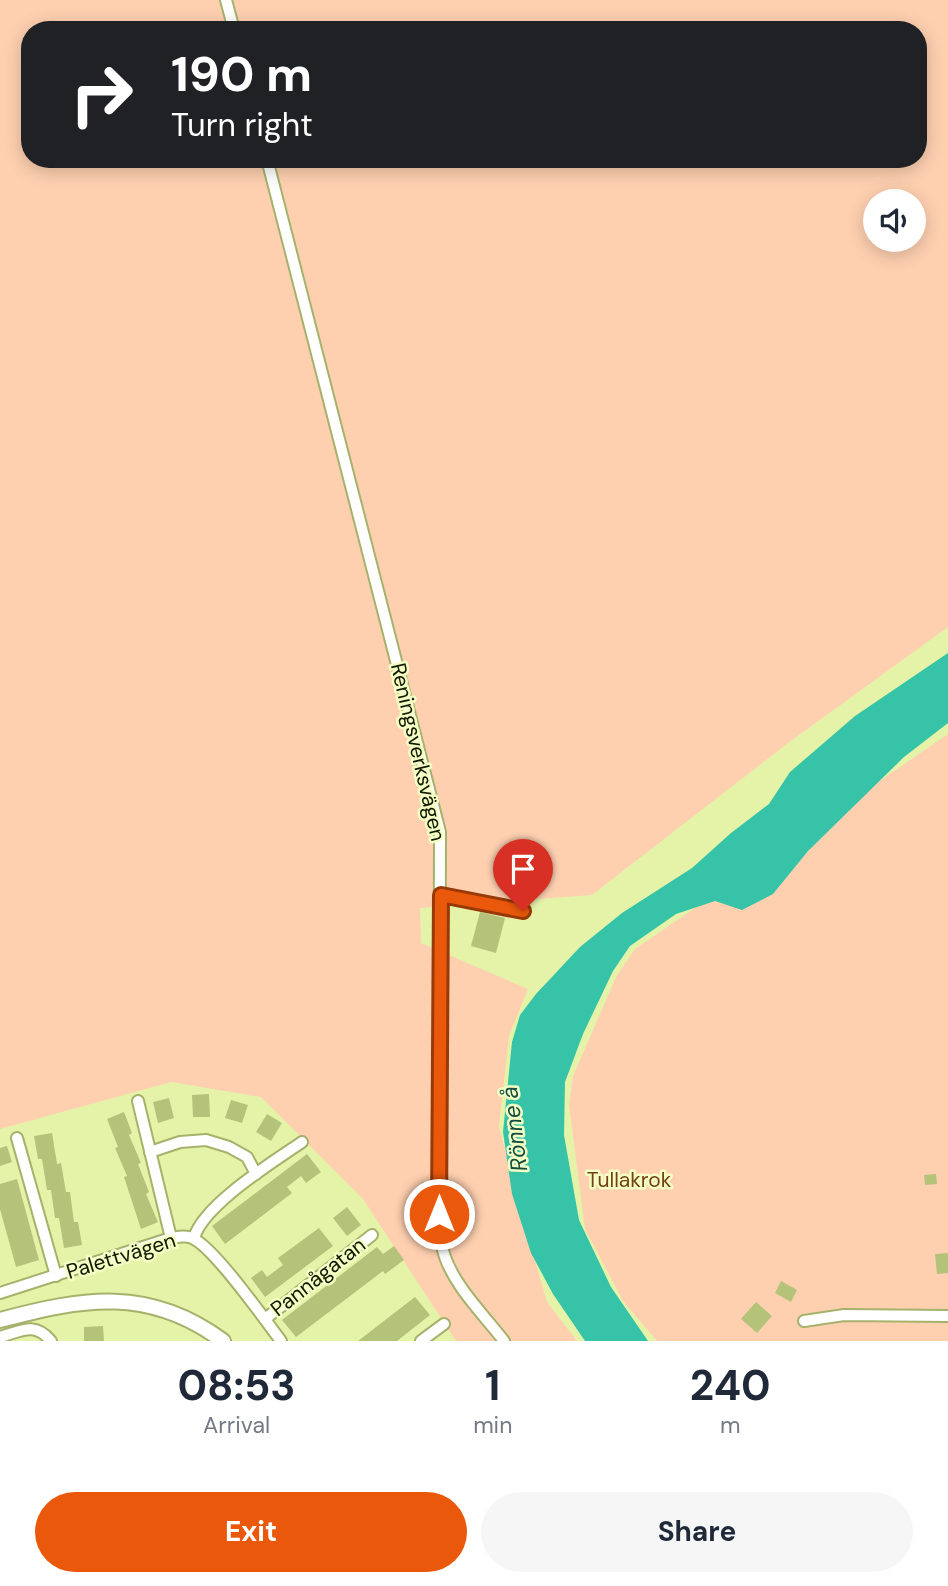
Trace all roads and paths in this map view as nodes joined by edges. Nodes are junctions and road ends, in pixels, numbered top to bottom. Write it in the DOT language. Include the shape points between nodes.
graph roads {
  1 [pos="226,0"];
  2 [pos="232,21"];
  3 [pos="269,168"];
  4 [pos="441,895"];
  5 [pos="523,911"];
  6 [pos="138,1101"];
  7 [pos="17,1138"];
  8 [pos="302,1142"];
  9 [pos="150,1152"];
  10 [pos="256,1174"];
  11 [pos="372,1235"];
  12 [pos="171,1238"];
  13 [pos="194,1238"];
  14 [pos="56,1276"];
  15 [pos="0,1293"];
  16 [pos="948,1316"];
  17 [pos="0,1320"];
  18 [pos="265,1320"];
  19 [pos="804,1321"];
  20 [pos="443,1324"];
  21 [pos="0,1337"];
  22 [pos="51,1341"];
  23 [pos="223,1341"];
  24 [pos="281,1341"];
  25 [pos="421,1341"];
  26 [pos="504,1341"];
  1 -- 2 [label="street"];
  3 -- 4 [label="street, Reningsverksvägen" via="436,814"];
  4 -- 5 [label="street"];
  4 -- 26 [label="street, Reningsverksvägen" via="442,1245 451,1272"];
  6 -- 9 [label="street"];
  7 -- 14 [label="street"];
  8 -- 10 [label="street"];
  9 -- 10 [label="street" via="206,1140 247,1157"];
  9 -- 12 [label="street"];
  10 -- 13 [label="street" via="203,1219"];
  11 -- 18 [label="street, Pannågatan"];
  12 -- 13 [label="street, Palettvägen"];
  12 -- 14 [label="street, Palettvägen"];
  13 -- 18 [label="street, Palettvägen"];
  14 -- 15 [label="street, Palettvägen"];
  16 -- 19 [label="street" via="844,1315"];
  17 -- 23 [label="street" via="54,1307 126,1301 186,1318"];
  18 -- 24 [label="street, Palettvägen"];
  20 -- 25 [label="street"];
  21 -- 22 [label="street" via="33,1328 42,1330"];
}
